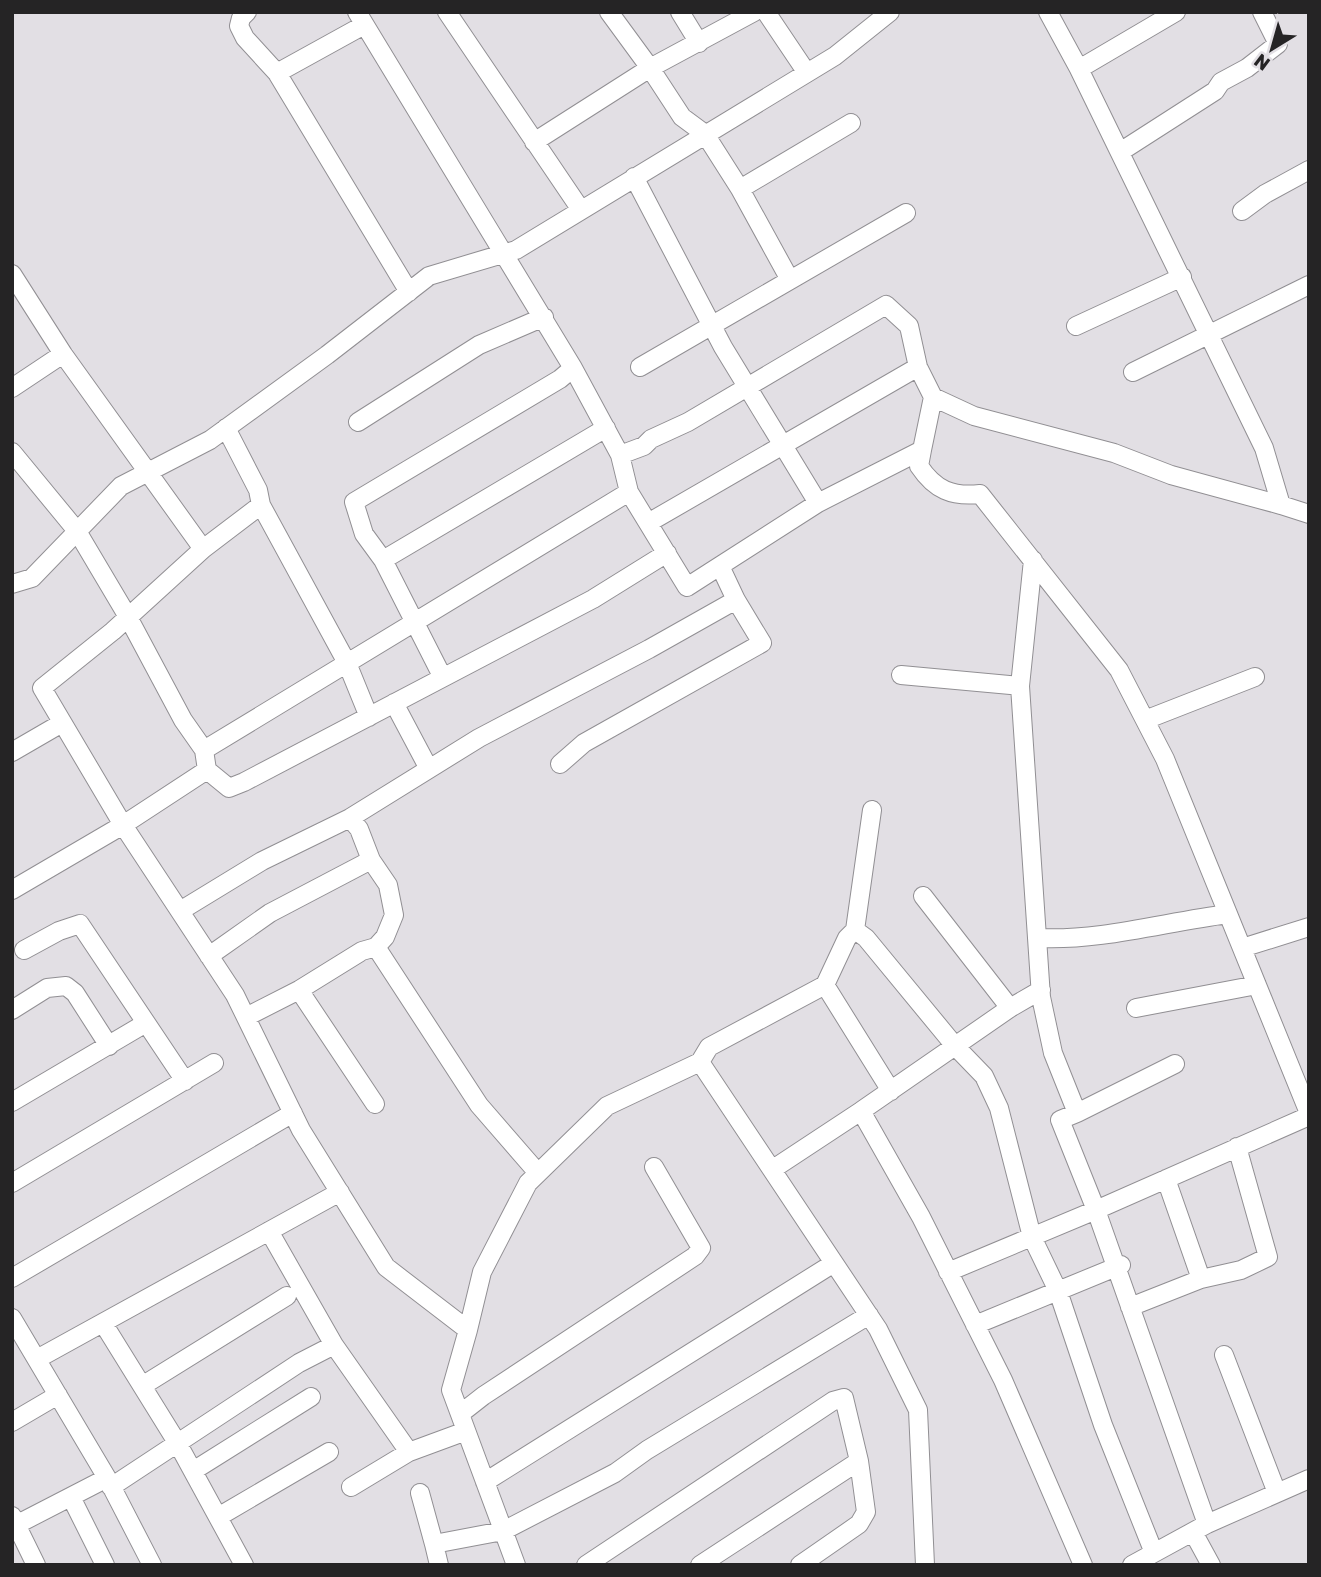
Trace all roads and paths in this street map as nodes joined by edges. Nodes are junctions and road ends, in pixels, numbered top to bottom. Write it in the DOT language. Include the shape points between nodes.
graph roads {
  1 [pos="247,12"];
  2 [pos="447,12"];
  3 [pos="609,12"];
  4 [pos="680,12"];
  5 [pos="754,12"];
  6 [pos="766,12"];
  7 [pos="890,12"];
  8 [pos="1048,12"];
  9 [pos="1176,12"];
  10 [pos="1262,12"];
  11 [pos="360,19"];
  12 [pos="699,43"];
  13 [pos="650,68"];
  14 [pos="1079,69"];
  15 [pos="807,72"];
  16 [pos="277,73"];
  17 [pos="851,123"];
  18 [pos="705,134"];
  19 [pos="534,142"];
  20 [pos="1120,152"];
  21 [pos="1309,170"];
  22 [pos="634,177"];
  23 [pos="740,189"];
  24 [pos="580,210"];
  25 [pos="1241,211"];
  26 [pos="906,213"];
  27 [pos="503,254"];
  28 [pos="12,274"];
  29 [pos="1182,277"];
  30 [pos="790,280"];
  31 [pos="1309,285"];
  32 [pos="409,292"];
  33 [pos="544,317"];
  34 [pos="712,325"];
  35 [pos="1076,326"];
  36 [pos="1210,335"];
  37 [pos="63,354"];
  38 [pos="640,367"];
  39 [pos="918,367"];
  40 [pos="573,368"];
  41 [pos="1133,372"];
  42 [pos="747,387"];
  43 [pos="12,388"];
  44 [pos="933,397"];
  45 [pos="358,422"];
  46 [pos="226,428"];
  47 [pos="606,428"];
  48 [pos="783,445"];
  49 [pos="922,450"];
  50 [pos="620,455"];
  51 [pos="14,460"];
  52 [pos="148,472"];
  53 [pos="629,492"];
  54 [pos="818,503"];
  55 [pos="261,505"];
  56 [pos="1281,505"];
  57 [pos="1309,514"];
  58 [pos="648,523"];
  59 [pos="77,531"];
  60 [pos="203,549"];
  61 [pos="667,553"];
  62 [pos="383,560"];
  63 [pos="1033,560"];
  64 [pos="720,566"];
  65 [pos="12,584"];
  66 [pos="736,600"];
  67 [pos="128,617"];
  68 [pos="416,621"];
  69 [pos="347,663"];
  70 [pos="901,675"];
  71 [pos="442,676"];
  72 [pos="1255,677"];
  73 [pos="1020,686"];
  74 [pos="394,703"];
  75 [pos="369,717"];
  76 [pos="1145,720"];
  77 [pos="62,723"];
  78 [pos="204,750"];
  79 [pos="12,752"];
  80 [pos="561,764"];
  81 [pos="429,769"];
  82 [pos="207,770"];
  83 [pos="872,810"];
  84 [pos="350,818"];
  85 [pos="123,825"];
  86 [pos="371,860"];
  87 [pos="12,890"];
  88 [pos="923,896"];
  89 [pos="180,911"];
  90 [pos="1228,914"];
  91 [pos="1309,927"];
  92 [pos="855,930"];
  93 [pos="1038,938"];
  94 [pos="376,947"];
  95 [pos="1242,948"];
  96 [pos="24,950"];
  97 [pos="209,956"];
  98 [pos="825,985"];
  99 [pos="1257,985"];
  100 [pos="299,990"];
  101 [pos="1041,990"];
  102 [pos="1010,1007"];
  103 [pos="1136,1008"];
  104 [pos="12,1010"];
  105 [pos="246,1017"];
  106 [pos="146,1023"];
  107 [pos="108,1046"];
  108 [pos="955,1046"];
  109 [pos="700,1062"];
  110 [pos="215,1063"];
  111 [pos="1175,1064"];
  112 [pos="185,1081"];
  113 [pos="891,1091"];
  114 [pos="12,1102"];
  115 [pos="375,1104"];
  116 [pos="861,1111"];
  117 [pos="293,1112"];
  118 [pos="1077,1113"];
  119 [pos="1309,1114"];
  120 [pos="1237,1147"];
  121 [pos="654,1167"];
  122 [pos="773,1169"];
  123 [pos="538,1173"];
  124 [pos="1166,1179"];
  125 [pos="12,1182"];
  126 [pos="340,1192"];
  127 [pos="1096,1210"];
  128 [pos="269,1231"];
  129 [pos="1032,1237"];
  130 [pos="834,1263"];
  131 [pos="1119,1266"];
  132 [pos="948,1272"];
  133 [pos="12,1278"];
  134 [pos="1201,1279"];
  135 [pos="1058,1291"];
  136 [pos="287,1296"];
  137 [pos="1130,1307"];
  138 [pos="869,1315"];
  139 [pos="12,1318"];
  140 [pos="103,1323"];
  141 [pos="975,1325"];
  142 [pos="467,1330"];
  143 [pos="334,1345"];
  144 [pos="1224,1355"];
  145 [pos="37,1359"];
  146 [pos="142,1386"];
  147 [pos="58,1395"];
  148 [pos="312,1397"];
  149 [pos="12,1422"];
  150 [pos="463,1423"];
  151 [pos="178,1444"];
  152 [pos="328,1452"];
  153 [pos="409,1452"];
  154 [pos="859,1461"];
  155 [pos="193,1471"];
  156 [pos="1309,1479"];
  157 [pos="485,1482"];
  158 [pos="109,1483"];
  159 [pos="351,1487"];
  160 [pos="420,1493"];
  161 [pos="1277,1493"];
  162 [pos="71,1497"];
  163 [pos="218,1517"];
  164 [pos="13,1523"];
  165 [pos="1200,1528"];
  166 [pos="503,1531"];
  167 [pos="434,1544"];
  168 [pos="1154,1553"];
  169 [pos="36,1565"];
  170 [pos="105,1565"];
  171 [pos="152,1565"];
  172 [pos="244,1565"];
  173 [pos="439,1565"];
  174 [pos="516,1565"];
  175 [pos="586,1565"];
  176 [pos="699,1565"];
  177 [pos="800,1565"];
  178 [pos="925,1565"];
  179 [pos="1083,1565"];
  180 [pos="1132,1565"];
  181 [pos="1212,1565"];
  1 -- 16 [label="street" via="240,26 245,38"];
  2 -- 19 [label="street"];
  3 -- 13 [label="street"];
  4 -- 12 [label="street"];
  5 -- 12 [label="street"];
  6 -- 15 [label="street"];
  7 -- 15 [label="street"];
  8 -- 14 [label="street"];
  9 -- 14 [label="street"];
  10 -- 20 [label="street" via="1278,44"];
  11 -- 16 [label="street"];
  11 -- 27 [label="street"];
  12 -- 13 [label="street"];
  13 -- 18 [label="street" via="682,117"];
  13 -- 19 [label="street"];
  14 -- 20 [label="street"];
  15 -- 18 [label="street"];
  16 -- 32 [label="street"];
  17 -- 23 [label="street"];
  18 -- 22 [label="street"];
  18 -- 23 [label="street"];
  19 -- 24 [label="street"];
  20 -- 29 [label="street"];
  21 -- 25 [label="street"];
  22 -- 24 [label="street"];
  22 -- 34 [label="street"];
  23 -- 30 [label="street"];
  24 -- 27 [label="street"];
  26 -- 30 [label="street"];
  27 -- 32 [label="street" via="429,276"];
  27 -- 33 [label="street"];
  28 -- 37 [label="street"];
  29 -- 35 [label="street"];
  29 -- 36 [label="street"];
  30 -- 34 [label="street"];
  31 -- 36 [label="street"];
  32 -- 46 [label="street"];
  33 -- 40 [label="street"];
  33 -- 45 [label="street" via="479,345"];
  34 -- 38 [label="street"];
  34 -- 42 [label="street"];
  36 -- 41 [label="street"];
  36 -- 56 [label="street" via="1264,448"];
  37 -- 43 [label="street"];
  37 -- 52 [label="street"];
  39 -- 42 [label="street" via="909,326 886,305"];
  39 -- 44 [label="street"];
  39 -- 48 [label="street"];
  40 -- 47 [label="street"];
  40 -- 62 [label="street" via="354,502 364,534"];
  42 -- 48 [label="street"];
  42 -- 50 [label="street"];
  44 -- 49 [label="street"];
  44 -- 56 [label="street" via="974,416"];
  46 -- 52 [label="street"];
  46 -- 55 [label="street"];
  47 -- 50 [label="street"];
  47 -- 62 [label="street"];
  48 -- 54 [label="street"];
  48 -- 58 [label="street"];
  49 -- 54 [label="street"];
  49 -- 63 [label="street" via="919,466 929,481 958,496 980,494"];
  50 -- 53 [label="street"];
  51 -- 59 [label="street"];
  52 -- 59 [label="street" via="121,486"];
  52 -- 60 [label="street"];
  53 -- 58 [label="street"];
  53 -- 68 [label="street"];
  54 -- 64 [label="street"];
  55 -- 60 [label="street"];
  55 -- 69 [label="street"];
  56 -- 57 [label="street"];
  58 -- 61 [label="street"];
  59 -- 65 [label="street" via="32,578"];
  59 -- 67 [label="street"];
  60 -- 67 [label="street"];
  61 -- 64 [label="street" via="687,587"];
  61 -- 71 [label="street" via="593,598"];
  62 -- 68 [label="street"];
  63 -- 73 [label="street"];
  63 -- 76 [label="street" via="1119,670"];
  64 -- 66 [label="street"];
  66 -- 80 [label="street" via="762,643 584,743"];
  66 -- 81 [label="street"];
  67 -- 77 [label="street" via="41,688"];
  67 -- 78 [label="street"];
  68 -- 69 [label="street"];
  68 -- 71 [label="street"];
  69 -- 75 [label="street"];
  69 -- 78 [label="street"];
  70 -- 73 [label="street"];
  71 -- 74 [label="street"];
  72 -- 76 [label="street"];
  73 -- 93 [label="street"];
  74 -- 75 [label="street"];
  74 -- 81 [label="street"];
  75 -- 82 [label="street" via="229,788"];
  76 -- 90 [label="street" via="1166,758"];
  77 -- 79 [label="street"];
  77 -- 85 [label="street"];
  78 -- 82 [label="street"];
  81 -- 84 [label="street"];
  82 -- 85 [label="street"];
  83 -- 92 [label="street"];
  84 -- 86 [label="street"];
  84 -- 89 [label="street" via="262,861"];
  85 -- 87 [label="street"];
  85 -- 89 [label="street"];
  86 -- 94 [label="street" via="388,885 394,915"];
  86 -- 97 [label="street" via="270,913"];
  88 -- 102 [label="street"];
  89 -- 97 [label="street"];
  90 -- 93 [label="street" via="1078,939"];
  90 -- 95 [label="street"];
  91 -- 95 [label="street"];
  92 -- 98 [label="street"];
  92 -- 108 [label="street"];
  93 -- 101 [label="street"];
  94 -- 100 [label="street"];
  94 -- 123 [label="street" via="479,1105"];
  95 -- 99 [label="street"];
  96 -- 106 [label="street" via="79,924"];
  97 -- 105 [label="street"];
  98 -- 109 [label="street" via="709,1047"];
  98 -- 113 [label="street"];
  99 -- 103 [label="street"];
  99 -- 119 [label="street"];
  100 -- 105 [label="street"];
  100 -- 115 [label="street"];
  101 -- 102 [label="street"];
  101 -- 118 [label="street" via="1053,1053"];
  102 -- 108 [label="street"];
  104 -- 107 [label="street" via="47,988 66,986"];
  105 -- 117 [label="street"];
  106 -- 107 [label="street"];
  106 -- 112 [label="street"];
  107 -- 114 [label="street"];
  108 -- 113 [label="street"];
  108 -- 129 [label="street" via="984,1076 999,1108"];
  109 -- 122 [label="street"];
  109 -- 123 [label="street" via="607,1106"];
  110 -- 112 [label="street"];
  111 -- 118 [label="street"];
  112 -- 125 [label="street"];
  113 -- 116 [label="street"];
  116 -- 122 [label="street"];
  116 -- 132 [label="street"];
  117 -- 126 [label="street"];
  117 -- 133 [label="street"];
  118 -- 127 [label="street" via="1060,1121"];
  119 -- 120 [label="street"];
  120 -- 124 [label="street"];
  120 -- 134 [label="street" via="1268,1257 1241,1270"];
  121 -- 150 [label="street" via="701,1248 483,1396"];
  122 -- 130 [label="street"];
  123 -- 142 [label="street" via="528,1183 482,1272"];
  124 -- 127 [label="street"];
  124 -- 134 [label="street"];
  126 -- 128 [label="street"];
  126 -- 142 [label="street" via="386,1267"];
  127 -- 129 [label="street"];
  127 -- 131 [label="street"];
  128 -- 140 [label="street"];
  128 -- 143 [label="street"];
  129 -- 132 [label="street"];
  129 -- 135 [label="street"];
  130 -- 138 [label="street"];
  130 -- 157 [label="street"];
  131 -- 135 [label="street"];
  131 -- 137 [label="street"];
  132 -- 141 [label="street"];
  134 -- 137 [label="street"];
  135 -- 141 [label="street"];
  135 -- 168 [label="street" via="1103,1425"];
  136 -- 146 [label="street"];
  137 -- 165 [label="street"];
  138 -- 166 [label="street" via="615,1473"];
  138 -- 178 [label="street" via="918,1410"];
  139 -- 145 [label="street"];
  140 -- 145 [label="street"];
  140 -- 146 [label="street"];
  141 -- 179 [label="street"];
  142 -- 150 [label="street" via="451,1390"];
  143 -- 151 [label="street" via="299,1363"];
  143 -- 153 [label="street"];
  144 -- 161 [label="street"];
  145 -- 147 [label="street"];
  146 -- 151 [label="street"];
  147 -- 149 [label="street"];
  147 -- 158 [label="street"];
  148 -- 155 [label="street"];
  150 -- 153 [label="street"];
  150 -- 157 [label="street"];
  151 -- 155 [label="street"];
  151 -- 158 [label="street"];
  152 -- 163 [label="street"];
  153 -- 159 [label="street"];
  154 -- 175 [label="street" via="845,1398 833,1401"];
  154 -- 176 [label="street"];
  154 -- 177 [label="street" via="866,1513 859,1524"];
  155 -- 163 [label="street"];
  156 -- 161 [label="street"];
  157 -- 166 [label="street"];
  158 -- 162 [label="street"];
  158 -- 171 [label="street"];
  160 -- 167 [label="street"];
  161 -- 165 [label="street"];
  162 -- 164 [label="street"];
  162 -- 170 [label="street"];
  163 -- 172 [label="street"];
  164 -- 169 [label="street"];
  165 -- 168 [label="street"];
  165 -- 181 [label="street"];
  166 -- 167 [label="street"];
  166 -- 174 [label="street"];
  167 -- 173 [label="street"];
  168 -- 180 [label="street"];
}
